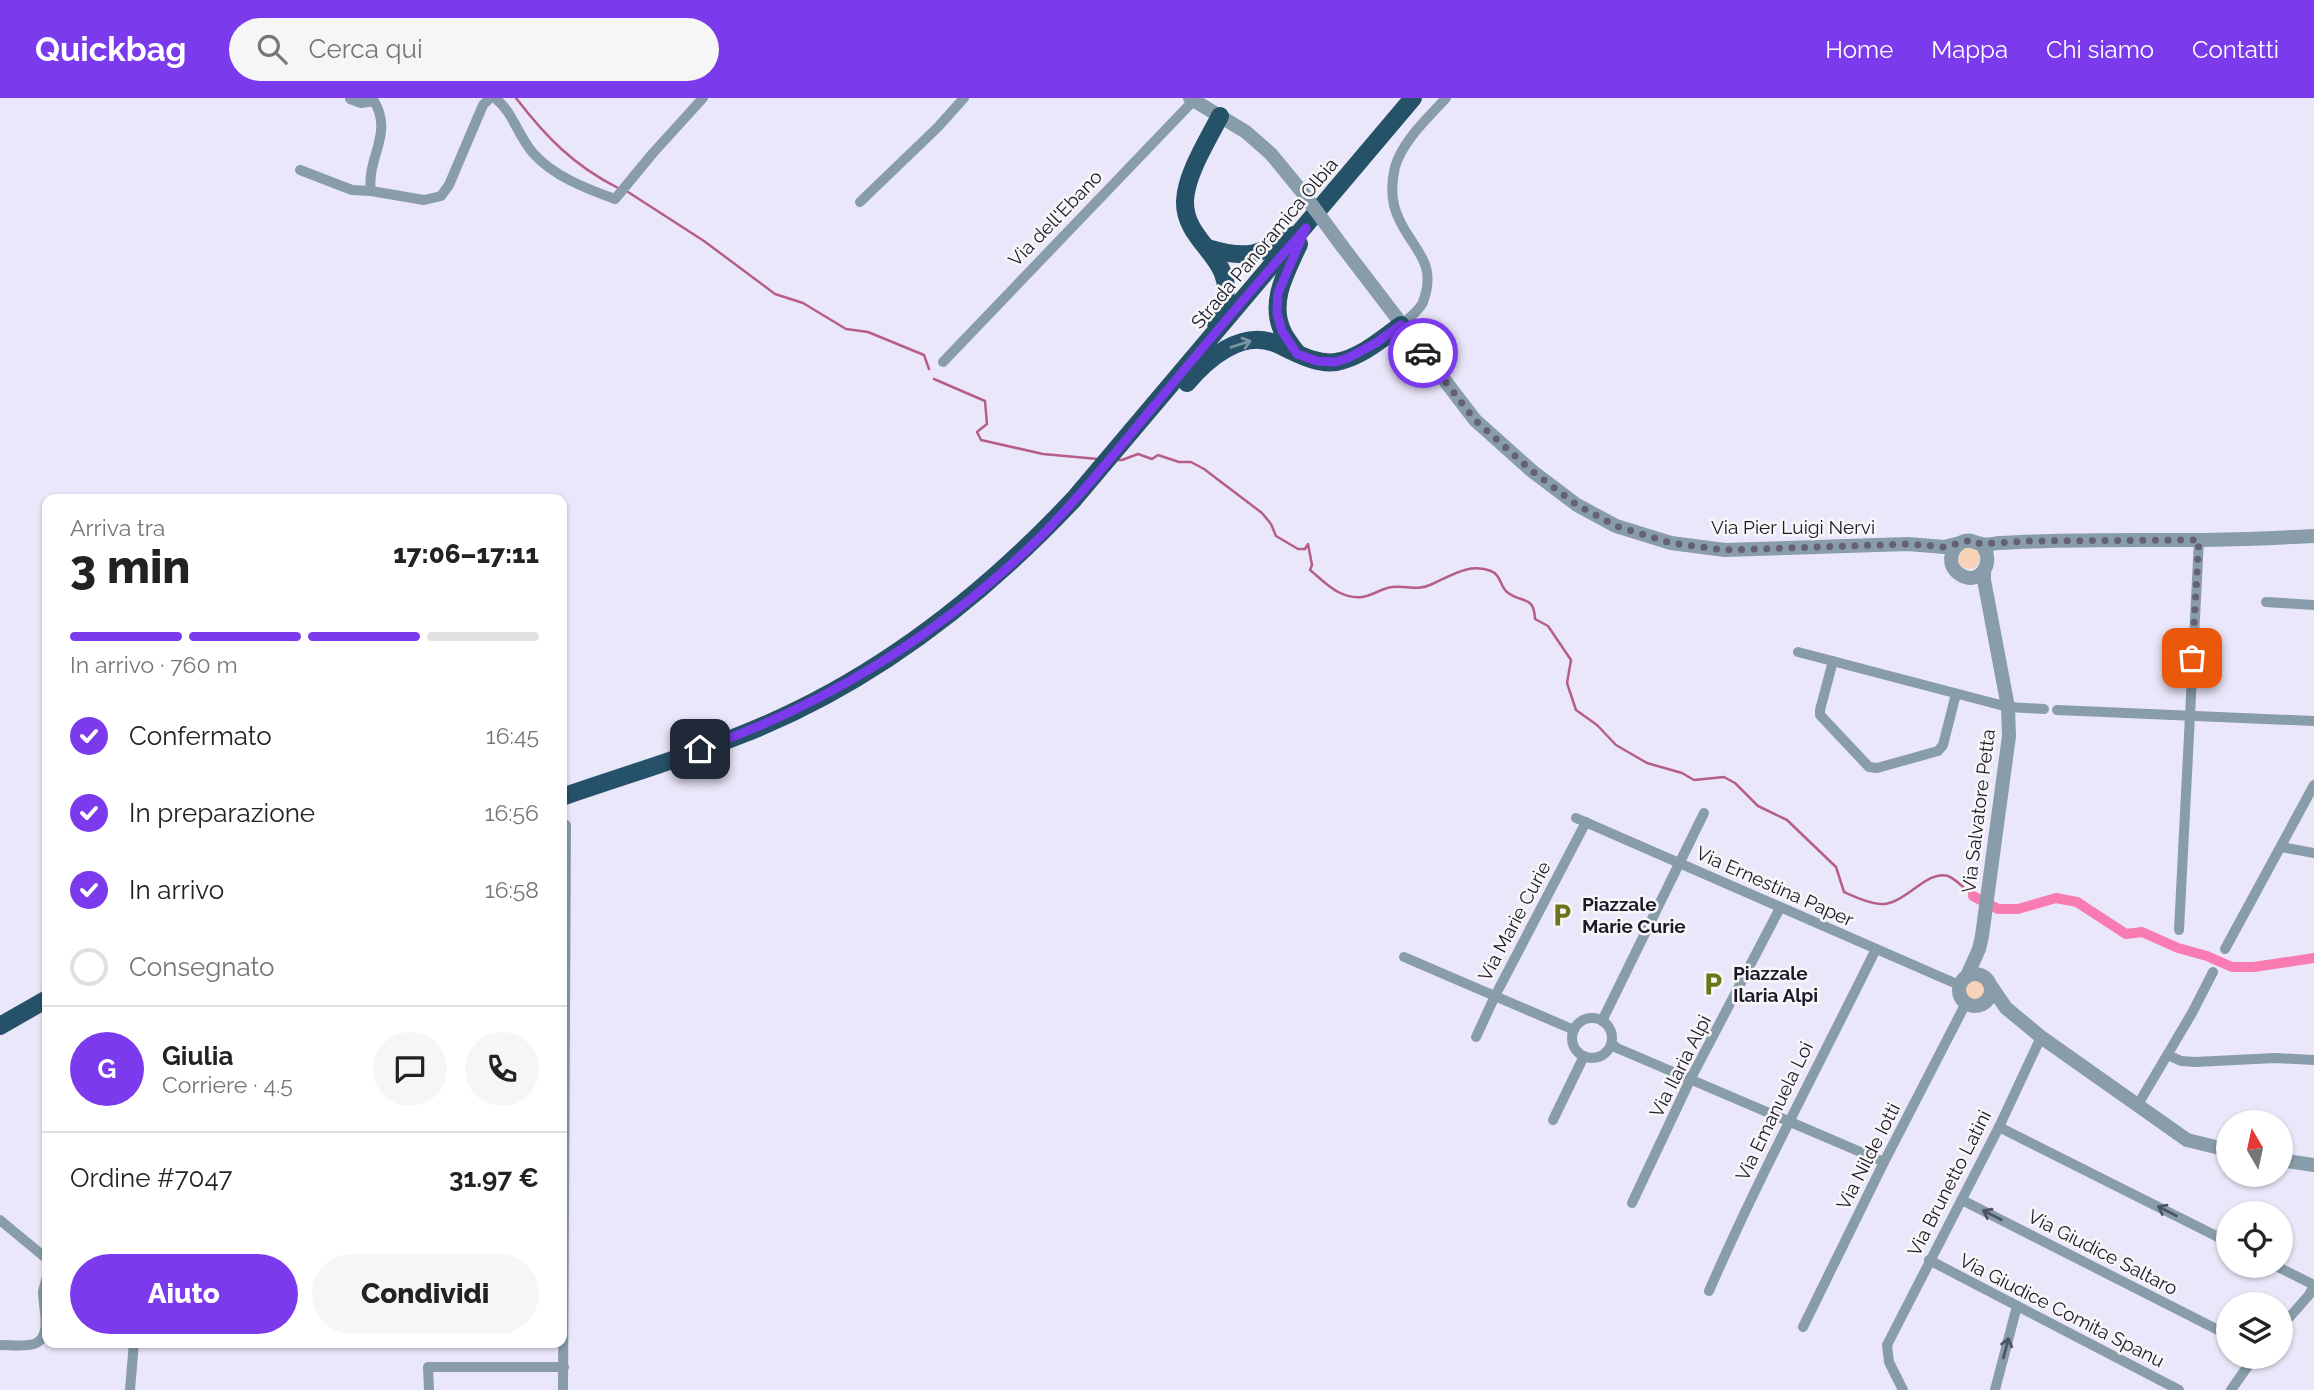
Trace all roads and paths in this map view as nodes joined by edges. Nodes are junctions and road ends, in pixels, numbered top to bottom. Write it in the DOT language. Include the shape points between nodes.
graph roads {
  1 [pos="490,98"];
  2 [pos="495,98"];
  3 [pos="703,98"];
  4 [pos="964,98"];
  5 [pos="1413,98"];
  6 [pos="1446,98"];
  7 [pos="350,99"];
  8 [pos="1193,99"];
  9 [pos="1220,116"];
  10 [pos="300,170"];
  11 [pos="371,191"];
  12 [pos="860,202"];
  13 [pos="1306,228"];
  14 [pos="1208,248"];
  15 [pos="1401,325"];
  16 [pos="1297,354"];
  17 [pos="943,362"];
  18 [pos="1165,393"];
  19 [pos="1148,413"];
  20 [pos="2314,536"];
  21 [pos="2199,540"];
  22 [pos="1959,543"];
  23 [pos="1908,544"];
  24 [pos="1984,549"];
  25 [pos="1951,563"];
  26 [pos="1979,574"];
  27 [pos="2266,602"];
  28 [pos="2314,605"];
  29 [pos="1798,652"];
  30 [pos="1833,661"];
  31 [pos="1956,694"];
  32 [pos="2008,707"];
  33 [pos="2044,709"];
  34 [pos="2057,710"];
  35 [pos="2189,716"];
  36 [pos="2314,721"];
  37 [pos="2314,785"];
  38 [pos="567,795"];
  39 [pos="1704,813"];
  40 [pos="1581,820"];
  41 [pos="2281,847"];
  42 [pos="2314,853"];
  43 [pos="1680,863"];
  44 [pos="1780,908"];
  45 [pos="2179,930"];
  46 [pos="1982,936"];
  47 [pos="1876,949"];
  48 [pos="2225,949"];
  49 [pos="1404,957"];
  50 [pos="2213,972"];
  51 [pos="1963,980"];
  52 [pos="1989,983"];
  53 [pos="1495,996"];
  54 [pos="42,1002"];
  55 [pos="1973,1004"];
  56 [pos="2006,1008"];
  57 [pos="1602,1021"];
  58 [pos="0,1026"];
  59 [pos="1574,1030"];
  60 [pos="1476,1037"];
  61 [pos="2041,1037"];
  62 [pos="1612,1044"];
  63 [pos="2168,1055"];
  64 [pos="1584,1056"];
  65 [pos="2314,1060"];
  66 [pos="1690,1080"];
  67 [pos="2137,1106"];
  68 [pos="1553,1120"];
  69 [pos="1787,1122"];
  70 [pos="1998,1127"];
  71 [pos="2216,1147"];
  72 [pos="1884,1162"];
  73 [pos="2293,1162"];
  74 [pos="2314,1165"];
  75 [pos="1962,1200"];
  76 [pos="1632,1203"];
  77 [pos="0,1220"];
  78 [pos="2216,1236"];
  79 [pos="42,1255"];
  80 [pos="1929,1260"];
  81 [pos="2293,1274"];
  82 [pos="2314,1285"];
  83 [pos="1709,1291"];
  84 [pos="2017,1306"];
  85 [pos="2293,1313"];
  86 [pos="1803,1326"];
  87 [pos="2216,1329"];
  88 [pos="42,1337"];
  89 [pos="0,1345"];
  90 [pos="134,1348"];
  91 [pos="564,1348"];
  92 [pos="564,1367"];
  93 [pos="2246,1369"];
  94 [pos="130,1390"];
  95 [pos="429,1390"];
  96 [pos="564,1390"];
  97 [pos="1903,1390"];
  98 [pos="1994,1390"];
  99 [pos="2179,1390"];
  100 [pos="2231,1390"];
  1 -- 11 [label="street" via="441,196 424,200"];
  2 -- 3 [label="street" via="505,106 534,154 555,172 615,199"];
  4 -- 12 [label="street"];
  5 -- 13 [label="highway, Strada Panoramica Olbia"];
  6 -- 15 [label="street" via="1405,145 1395,166 1392,195 1398,219 1422,255 1428,275 1423,304"];
  7 -- 11 [label="street" via="374,101 380,110 383,130 369,179"];
  8 -- 9 [label="street, Via Pier Luigi Nervi"];
  8 -- 17 [label="street, Via dell'Ebano"];
  9 -- 14 [label="highway" via="1189,180 1185,201 1194,234"];
  9 -- 15 [label="street, Via Pier Luigi Nervi, bridge" via="1271,153"];
  10 -- 11 [label="street" via="352,190"];
  13 -- 14 [label="highway" via="1251,255"];
  13 -- 16 [label="highway" via="1278,293 1282,331"];
  13 -- 18 [label="highway, Strada Panoramica Olbia"];
  14 -- 18 [label="highway" via="1225,274 1227,294 1221,316 1173,370"];
  15 -- 16 [label="highway" via="1335,362"];
  15 -- 23 [label="street, Via Pier Luigi Nervi" via="1475,420 1541,478 1616,526 1671,543 1725,550"];
  19 -- 16 [label="highway, one-way" via="1168,407 1198,370 1222,351 1249,340 1271,342"];
  18 -- 19 [label="highway, Strada Panoramica Olbia"];
  19 -- 38 [label="highway, Strada Panoramica Olbia" via="1032,545 919,638 804,707 743,734"];
  20 -- 21 [label="street"];
  21 -- 24 [label="street" via="2028,541"];
  21 -- 35 [label="street"];
  22 -- 23 [label="street, Via Pier Luigi Nervi" via="1944,547"];
  22 -- 24 [label="street" via="1971,540"];
  22 -- 25 [label="street"];
  23 -- 25 [label="street, Via Pier Luigi Nervi"];
  24 -- 26 [label="street" via="1987,566"];
  25 -- 26 [label="street" via="1957,573 1968,578"];
  26 -- 32 [label="street, Via Salvatore Petta"];
  27 -- 28 [label="street"];
  29 -- 30 [label="street"];
  30 -- 31 [label="street"];
  30 -- 31 [label="street" via="1820,715 1869,767 1938,751"];
  31 -- 32 [label="street"];
  32 -- 33 [label="street"];
  32 -- 46 [label="street, Via Salvatore Petta" via="2009,736"];
  34 -- 35 [label="street"];
  35 -- 36 [label="street"];
  35 -- 45 [label="street"];
  37 -- 41 [label="street"];
  39 -- 43 [label="street"];
  40 -- 43 [label="street, Via Ernestina Paper"];
  40 -- 53 [label="street, Via Marie Curie"];
  41 -- 42 [label="street"];
  41 -- 48 [label="street"];
  43 -- 44 [label="street, Via Ernestina Paper"];
  43 -- 57 [label="street"];
  44 -- 47 [label="street, Via Ernestina Paper"];
  44 -- 66 [label="street, Via Ilaria Alpi"];
  46 -- 51 [label="street, Via Salvatore Petta"];
  46 -- 52 [label="street, Via Salvatore Petta"];
  47 -- 51 [label="street, Via Ernestina Paper"];
  47 -- 69 [label="street, Via Emanuela Loi"];
  49 -- 53 [label="street"];
  50 -- 63 [label="street"];
  51 -- 52 [label="street" via="1977,974"];
  51 -- 55 [label="street" via="1959,993"];
  52 -- 55 [label="street" via="1989,998"];
  52 -- 56 [label="street, Via Salvatore Petta"];
  53 -- 59 [label="street"];
  53 -- 60 [label="street, Via Marie Curie"];
  54 -- 58 [label="highway"];
  55 -- 56 [label="street"];
  55 -- 72 [label="street, Via Nilde Iotti"];
  56 -- 61 [label="street, Via Salvatore Petta"];
  57 -- 59 [label="street" via="1591,1018"];
  57 -- 62 [label="street" via="1610,1028"];
  59 -- 64 [label="street" via="1574,1047"];
  61 -- 67 [label="street, Via Salvatore Petta"];
  61 -- 70 [label="street, Via Brunetto Latini"];
  62 -- 64 [label="street" via="1599,1057"];
  62 -- 66 [label="street"];
  63 -- 65 [label="street" via="2195,1062"];
  63 -- 67 [label="street"];
  64 -- 68 [label="street"];
  66 -- 69 [label="street"];
  66 -- 76 [label="street, Via Ilaria Alpi"];
  67 -- 71 [label="street, Via Salvatore Petta" via="2188,1140"];
  69 -- 72 [label="street"];
  69 -- 83 [label="street, Via Emanuela Loi"];
  70 -- 75 [label="street, Via Brunetto Latini"];
  78 -- 70 [label="street, one-way"];
  72 -- 86 [label="street, Via Nilde Iotti"];
  73 -- 74 [label="street"];
  75 -- 80 [label="street, Via Brunetto Latini"];
  87 -- 75 [label="street, Via Giudice Saltaro, one-way"];
  77 -- 79 [label="street"];
  80 -- 84 [label="street, Via Giudice Comita Spanu"];
  80 -- 97 [label="street, Via Brunetto Latini" via="1887,1345 1889,1362"];
  81 -- 82 [label="street"];
  82 -- 85 [label="street"];
  98 -- 84 [label="street, one-way"];
  84 -- 99 [label="street, Via Giudice Comita Spanu"];
  88 -- 89 [label="street" via="33,1344"];
  90 -- 94 [label="street"];
  91 -- 92 [label="street"];
  92 -- 95 [label="street" via="428,1367"];
  92 -- 96 [label="street"];
  93 -- 100 [label="street"];
}
